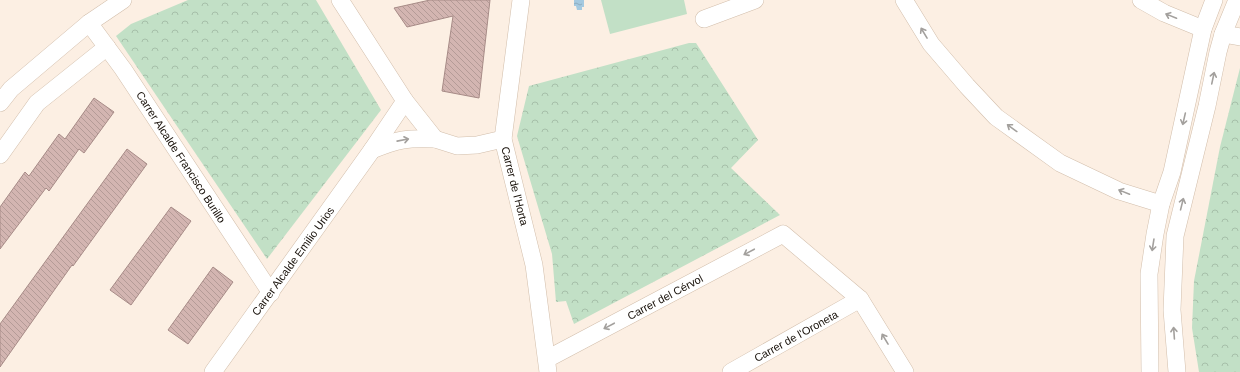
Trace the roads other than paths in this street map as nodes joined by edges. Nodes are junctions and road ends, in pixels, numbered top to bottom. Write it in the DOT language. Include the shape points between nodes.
graph roads {
  1 [pos="123,0"];
  2 [pos="340,0"];
  3 [pos="521,0"];
  4 [pos="755,0"];
  5 [pos="904,0"];
  6 [pos="1141,0"];
  7 [pos="1214,0"];
  8 [pos="1237,0"];
  9 [pos="704,19"];
  10 [pos="89,23"];
  11 [pos="1203,29"];
  12 [pos="1223,34"];
  13 [pos="1240,37"];
  14 [pos="107,46"];
  15 [pos="404,101"];
  16 [pos="0,103"];
  17 [pos="435,139"];
  18 [pos="503,139"];
  19 [pos="372,150"];
  20 [pos="0,155"];
  21 [pos="1161,204"];
  22 [pos="271,293"];
  23 [pos="860,299"];
  24 [pos="547,366"];
  25 [pos="213,372"];
  26 [pos="731,372"];
  27 [pos="905,372"];
  28 [pos="1150,372"];
  29 [pos="1177,372"];
  1 -- 10 [label="street"];
  2 -- 15 [label="street"];
  3 -- 18 [label="street, Carrer de l'Horta"];
  4 -- 9 [label="street"];
  21 -- 5 [label="street, one-way" via="1119,191 1060,163 996,116 931,44"];
  11 -- 6 [label="street, one-way" via="1164,13"];
  7 -- 11 [label="street"];
  8 -- 12 [label="street"];
  10 -- 14 [label="street, Carrer Alcalde Francisco Burillo"];
  10 -- 16 [label="street" via="11,89"];
  11 -- 21 [label="street, one-way" via="1172,172"];
  12 -- 13 [label="street"];
  29 -- 12 [label="street, one-way" via="1172,310 1175,236"];
  14 -- 20 [label="street" via="37,103"];
  14 -- 22 [label="street, Carrer Alcalde Francisco Burillo"];
  15 -- 17 [label="street"];
  15 -- 19 [label="street, Carrer Alcalde Emilio Urios"];
  17 -- 18 [label="street" via="457,146 477,145"];
  19 -- 17 [label="street, one-way" via="409,138"];
  18 -- 24 [label="street, Carrer de l'Horta" via="534,265"];
  19 -- 22 [label="street, Carrer Alcalde Emilio Urios"];
  21 -- 28 [label="street, one-way" via="1149,274"];
  22 -- 25 [label="street, Carrer Alcalde Emilio Urios"];
  23 -- 24 [label="street, Carrer del Cérvol, one-way" via="783,234"];
  23 -- 26 [label="street, Carrer de l'Oroneta"];
  27 -- 23 [label="street, one-way"];
}
